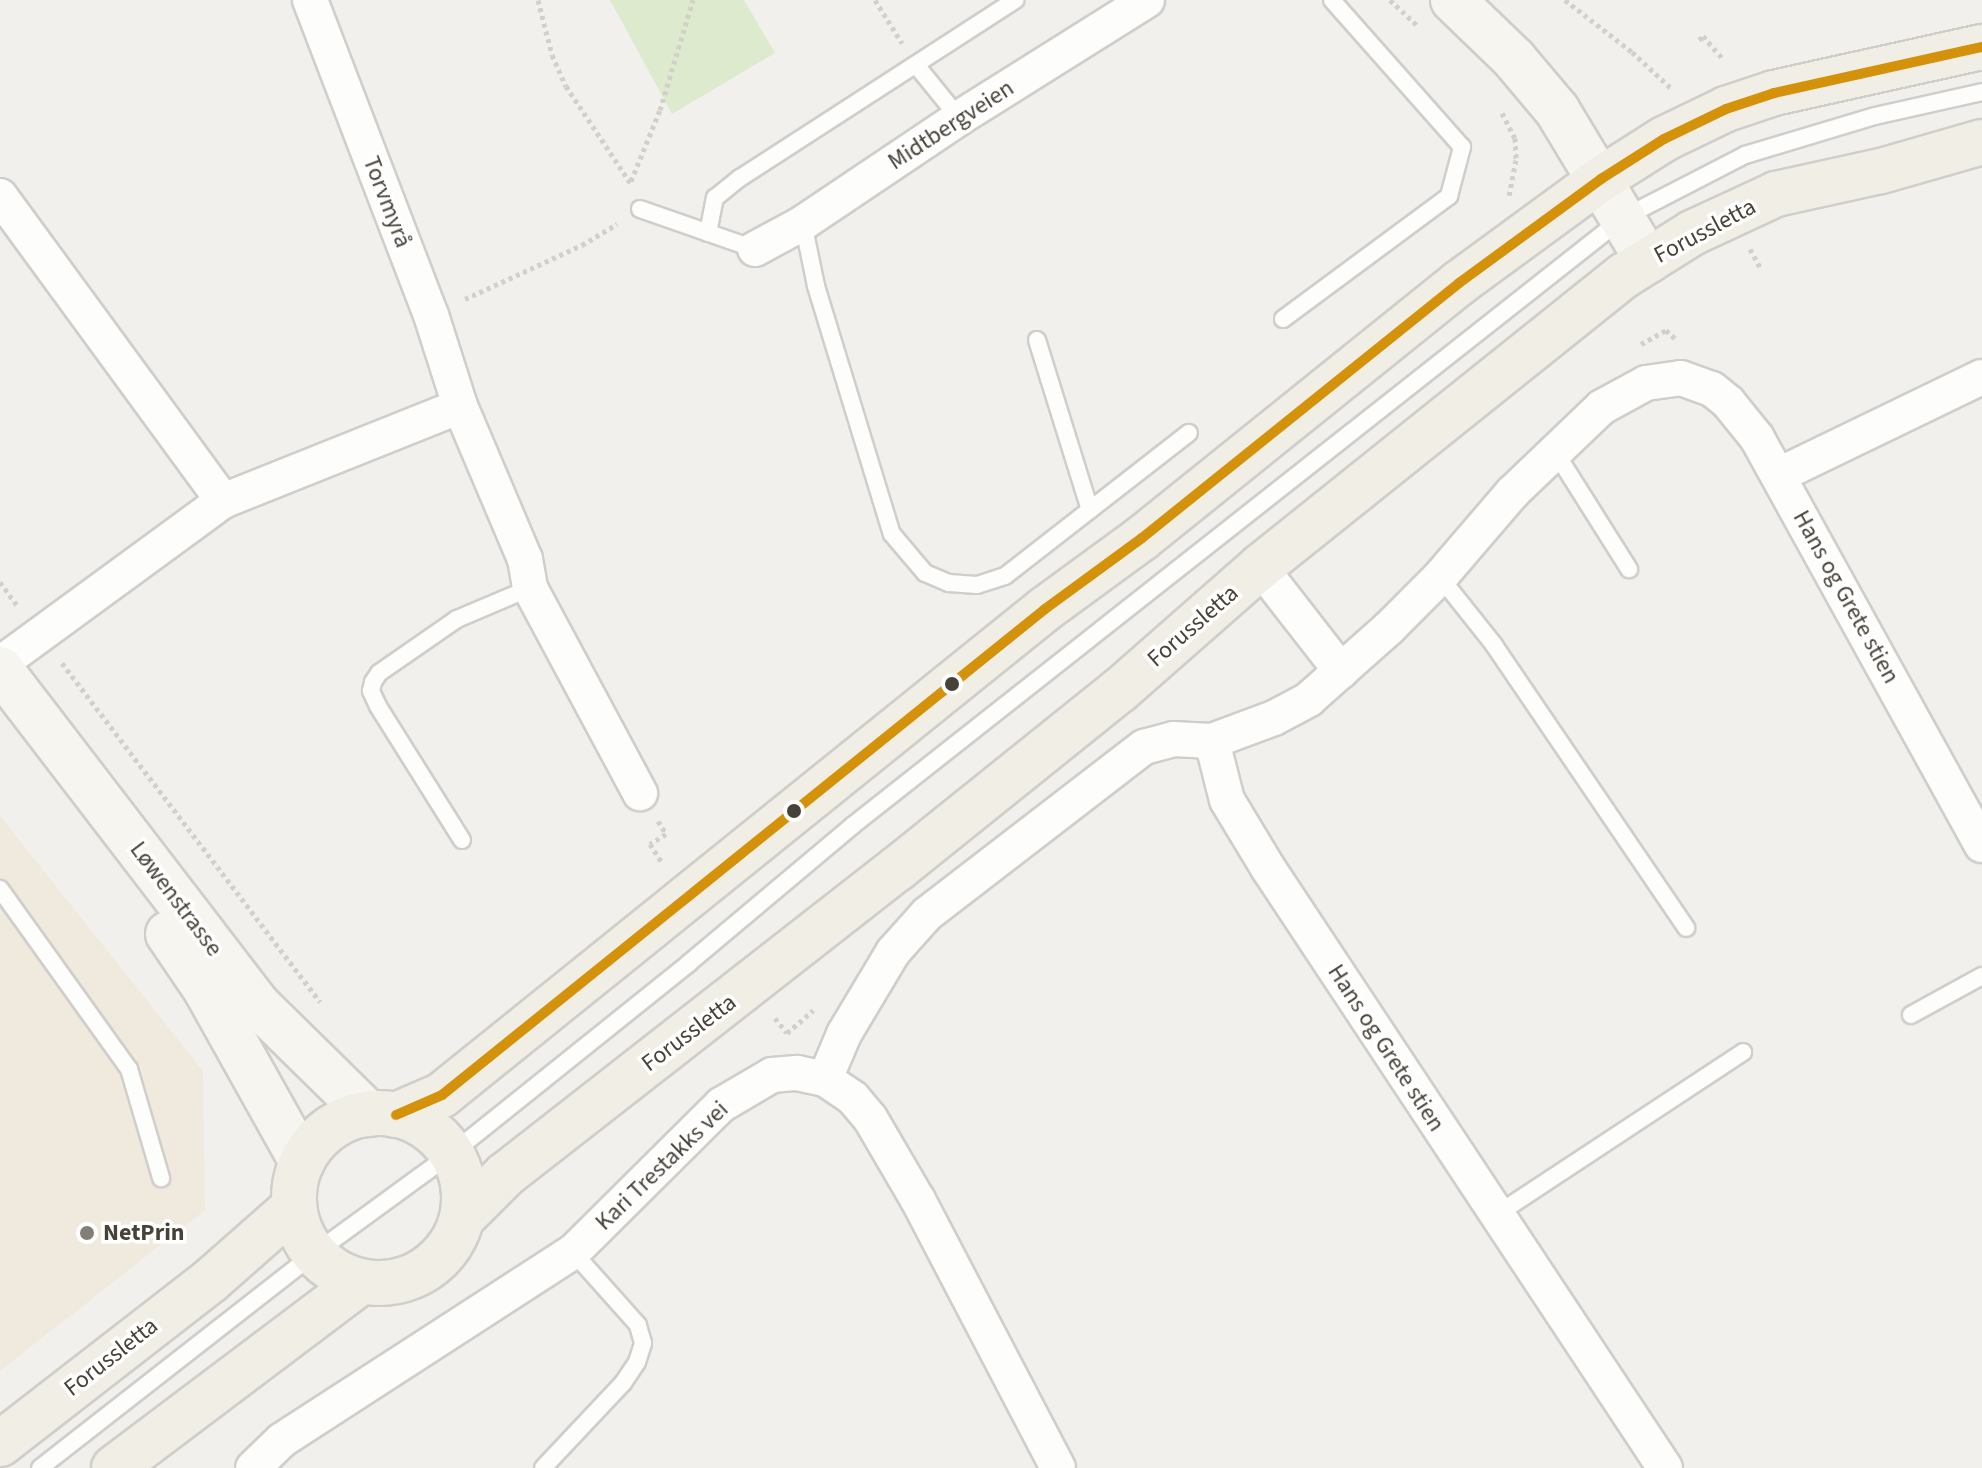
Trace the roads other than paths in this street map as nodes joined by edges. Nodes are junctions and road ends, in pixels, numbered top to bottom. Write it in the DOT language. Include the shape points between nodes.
graph roads {
  1 [pos="310,0"];
  2 [pos="1015,0"];
  3 [pos="1147,0"];
  4 [pos="1332,0"];
  5 [pos="1453,0"];
  6 [pos="1982,47"];
  7 [pos="916,65"];
  8 [pos="1982,92"];
  9 [pos="959,118"];
  10 [pos="1982,142"];
  11 [pos="1601,179"];
  12 [pos="0,196"];
  13 [pos="640,209"];
  14 [pos="1623,218"];
  15 [pos="803,223"];
  16 [pos="708,233"];
  17 [pos="755,249"];
  18 [pos="1648,261"];
  19 [pos="1283,319"];
  20 [pos="1037,340"];
  21 [pos="1982,377"];
  22 [pos="460,406"];
  23 [pos="1189,433"];
  24 [pos="1554,450"];
  25 [pos="1779,475"];
  26 [pos="223,501"];
  27 [pos="1090,510"];
  28 [pos="1260,567"];
  29 [pos="1629,569"];
  30 [pos="1440,577"];
  31 [pos="530,588"];
  32 [pos="0,667"];
  33 [pos="1341,671"];
  34 [pos="0,712"];
  35 [pos="1212,741"];
  36 [pos="640,793"];
  37 [pos="462,840"];
  38 [pos="1982,845"];
  39 [pos="0,889"];
  40 [pos="1686,928"];
  41 [pos="1982,976"];
  42 [pos="1911,1015"];
  43 [pos="1743,1052"];
  44 [pos="825,1079"];
  45 [pos="383,1114"];
  46 [pos="451,1154"];
  47 [pos="302,1162"];
  48 [pos="161,1178"];
  49 [pos="294,1207"];
  50 [pos="1496,1215"];
  51 [pos="462,1218"];
  52 [pos="573,1252"];
  53 [pos="315,1253"];
  54 [pos="361,1282"];
  55 [pos="0,1444"];
  56 [pos="40,1468"];
  57 [pos="114,1468"];
  58 [pos="253,1468"];
  59 [pos="543,1468"];
  60 [pos="1058,1468"];
  61 [pos="1665,1468"];
  1 -- 22 [label="street, Torvmyrå" via="431,315"];
  2 -- 7 [label="lane"];
  3 -- 9 [label="street, Midtbergveien"];
  4 -- 19 [label="lane" via="1462,147 1449,196"];
  5 -- 11 [label="main road" via="1557,110"];
  6 -- 11 [label="main road" via="1819,82 1726,109 1664,139"];
  7 -- 9 [label="lane"];
  7 -- 16 [label="lane" via="715,198"];
  8 -- 14 [label="lane" via="1860,120 1745,155"];
  9 -- 15 [label="street, Midtbergveien"];
  10 -- 18 [label="main road, Forussletta" via="1776,194 1692,233"];
  11 -- 14 [label="main road"];
  11 -- 45 [label="main road" via="1459,283 1142,538 1032,619 442,1095"];
  12 -- 26 [label="street"];
  13 -- 16 [label="lane"];
  14 -- 18 [label="main road"];
  14 -- 46 [label="lane" via="852,826"];
  15 -- 17 [label="street, Midtbergveien"];
  15 -- 27 [label="lane" via="816,286 887,520 905,554 925,573 949,583 977,585 1005,576"];
  16 -- 17 [label="lane"];
  18 -- 28 [label="main road, Forussletta"];
  20 -- 27 [label="lane"];
  21 -- 25 [label="street"];
  22 -- 26 [label="street"];
  22 -- 31 [label="street, Torvmyrå" via="515,532"];
  23 -- 27 [label="lane"];
  24 -- 25 [label="street, Hans og Grete stien" via="1627,390 1681,378 1712,389 1728,402"];
  24 -- 29 [label="lane"];
  24 -- 30 [label="street, Hans og Grete stien"];
  25 -- 38 [label="street, Hans og Grete stien"];
  26 -- 32 [label="street"];
  28 -- 33 [label="street"];
  28 -- 51 [label="main road, Forussletta" via="1120,690 724,1007 553,1136"];
  30 -- 33 [label="street, Hans og Grete stien"];
  30 -- 40 [label="lane" via="1486,634"];
  31 -- 36 [label="street, Torvmyrå"];
  31 -- 37 [label="lane" via="457,619 373,682 378,706"];
  32 -- 45 [label="main road, Løwenstrasse" via="259,1006"];
  33 -- 35 [label="street, Hans og Grete stien" via="1309,699 1274,718"];
  34 -- 47 [label="main road, Løwenstrasse" via="147,902"];
  35 -- 44 [label="street" via="1173,739 1144,747 927,914 893,952 844,1034"];
  35 -- 50 [label="street, Hans og Grete stien" via="1227,800"];
  39 -- 48 [label="lane" via="129,1069"];
  41 -- 42 [label="lane"];
  43 -- 50 [label="lane"];
  44 -- 52 [label="street, Kari Trestakks vei" via="772,1075 721,1105"];
  44 -- 60 [label="street, Kari Trestakks vei" via="870,1118"];
  45 -- 46 [label="main road" via="421,1124"];
  45 -- 47 [label="main road" via="342,1121 318,1138"];
  46 -- 51 [label="main road" via="464,1191"];
  46 -- 53 [label="lane"];
  47 -- 49 [label="main road" via="294,1184"];
  49 -- 53 [label="main road"];
  49 -- 55 [label="main road, Forussletta" via="210,1281"];
  50 -- 61 [label="street, Hans og Grete stien"];
  51 -- 54 [label="main road" via="452,1242 413,1277 387,1284"];
  52 -- 58 [label="street, Kari Trestakks vei" via="282,1440"];
  52 -- 59 [label="lane" via="638,1325 643,1343 623,1383"];
  53 -- 54 [label="main road" via="328,1267"];
  53 -- 56 [label="lane"];
  54 -- 57 [label="main road"];
}
